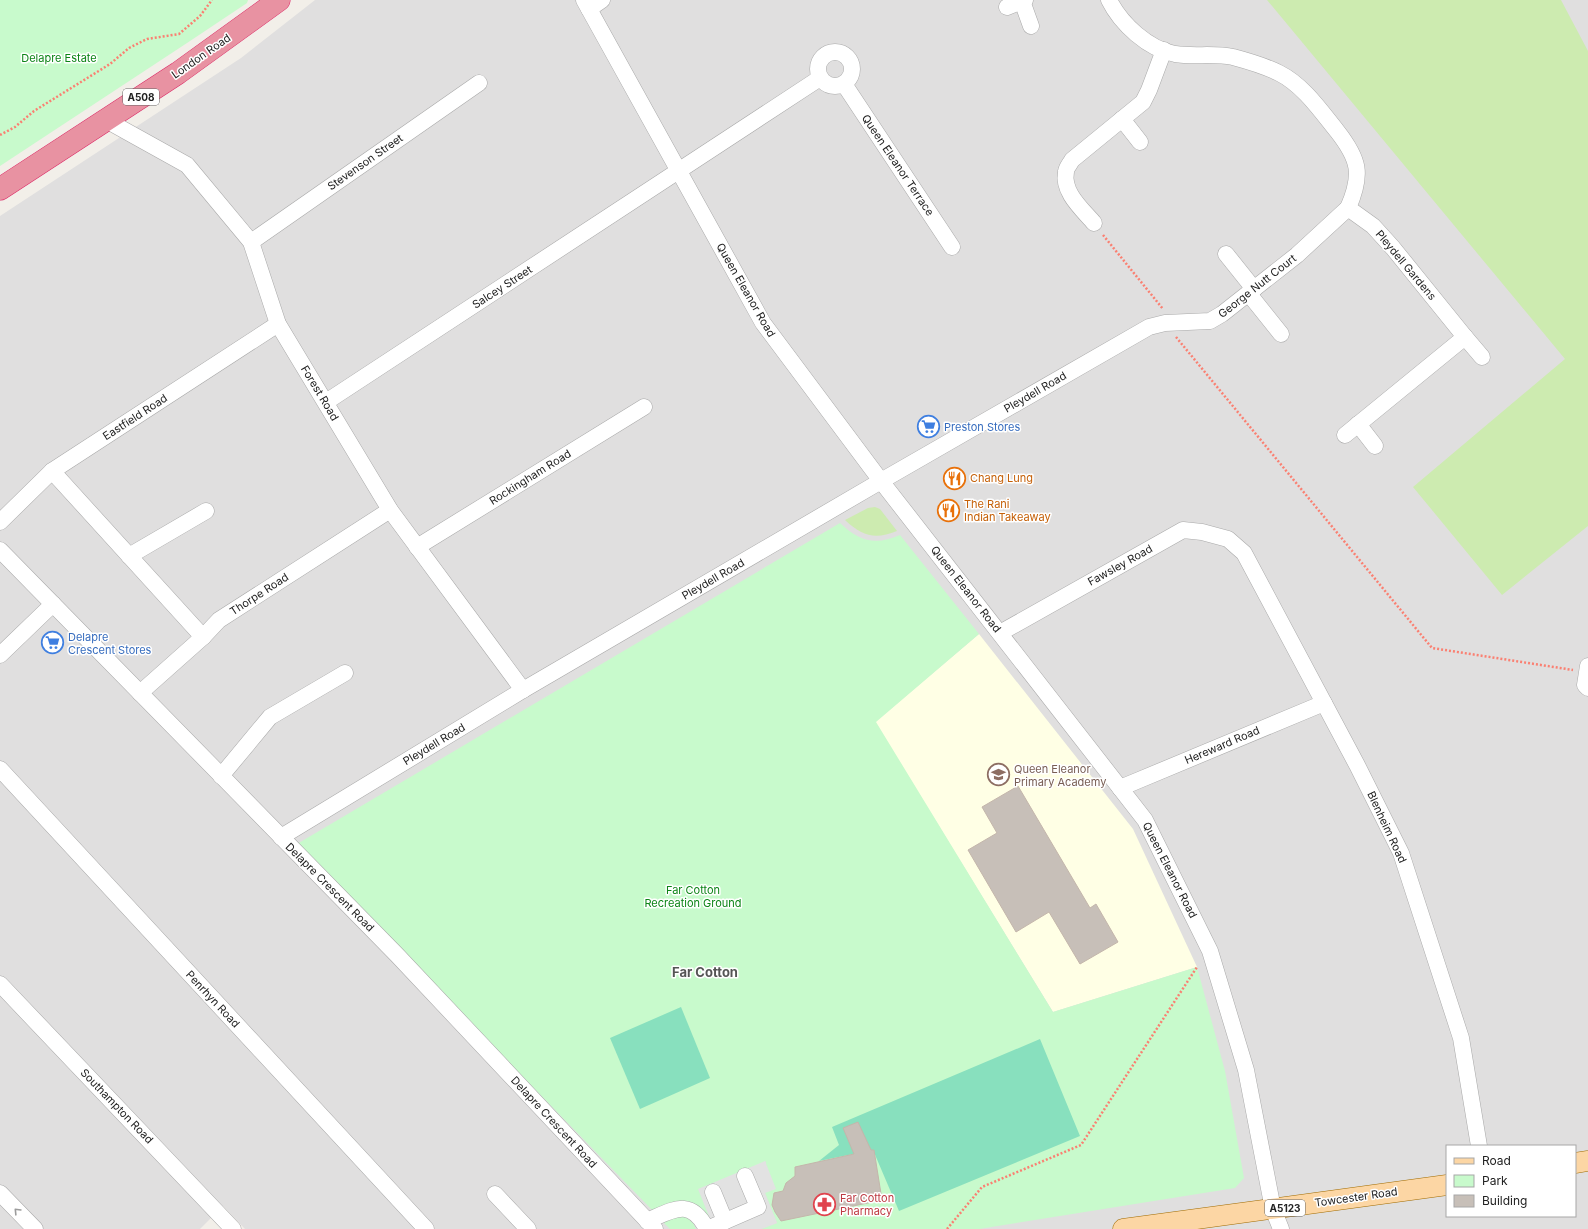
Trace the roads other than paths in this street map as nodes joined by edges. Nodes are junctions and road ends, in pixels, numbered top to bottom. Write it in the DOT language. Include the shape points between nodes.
graph roads {
  1 [pos="279,0"];
  2 [pos="602,0"];
  3 [pos="1109,0"];
  4 [pos="1024,1"];
  5 [pos="586,5"];
  6 [pos="1007,7"];
  7 [pos="1031,26"];
  8 [pos="1164,50"];
  9 [pos="820,78"];
  10 [pos="479,83"];
  11 [pos="844,84"];
  12 [pos="1122,119"];
  13 [pos="106,120"];
  14 [pos="1140,142"];
  15 [pos="679,172"];
  16 [pos="0,189"];
  17 [pos="1348,208"];
  18 [pos="1094,223"];
  19 [pos="251,242"];
  20 [pos="952,247"];
  21 [pos="1226,254"];
  22 [pos="1252,291"];
  23 [pos="278,324"];
  24 [pos="1157,325"];
  25 [pos="1281,334"];
  26 [pos="1465,337"];
  27 [pos="1482,357"];
  28 [pos="326,402"];
  29 [pos="644,407"];
  30 [pos="1358,424"];
  31 [pos="1345,435"];
  32 [pos="1375,446"];
  33 [pos="52,471"];
  34 [pos="881,480"];
  35 [pos="390,510"];
  36 [pos="206,511"];
  37 [pos="0,522"];
  38 [pos="417,548"];
  39 [pos="0,550"];
  40 [pos="1244,553"];
  41 [pos="129,556"];
  42 [pos="53,604"];
  43 [pos="1000,633"];
  44 [pos="203,637"];
  45 [pos="0,655"];
  46 [pos="1588,669"];
  47 [pos="345,673"];
  48 [pos="1588,688"];
  49 [pos="523,690"];
  50 [pos="140,693"];
  51 [pos="1324,703"];
  52 [pos="0,769"];
  53 [pos="221,776"];
  54 [pos="1120,788"];
  55 [pos="281,837"];
  56 [pos="0,984"];
  57 [pos="1479,1145"];
  58 [pos="1588,1161"];
  59 [pos="1576,1163"];
  60 [pos="745,1176"];
  61 [pos="1446,1185"];
  62 [pos="713,1192"];
  63 [pos="0,1193"];
  64 [pos="495,1194"];
  65 [pos="1273,1209"];
  66 [pos="725,1221"];
  67 [pos="651,1225"];
  68 [pos="35,1229"];
  69 [pos="233,1229"];
  70 [pos="426,1229"];
  71 [pos="528,1229"];
  72 [pos="707,1229"];
  73 [pos="1123,1229"];
  74 [pos="1281,1229"];
  1 -- 13 [label="highway, London Road / A508" via="178,73"];
  2 -- 5 [label="street"];
  3 -- 8 [label="street" via="1113,9 1142,39"];
  4 -- 6 [label="street"];
  4 -- 7 [label="street"];
  5 -- 15 [label="street, Queen Eleanor Road"];
  8 -- 12 [label="street" via="1143,102"];
  8 -- 17 [label="street" via="1174,54 1232,57 1258,64 1280,74 1297,86 1311,99 1349,146 1355,160 1358,176 1356,192"];
  9 -- 11 [label="street" via="834,87"];
  9 -- 11 [label="street" via="818,71 821,59 825,55 837,52 848,57 853,68 850,79"];
  9 -- 15 [label="street"];
  10 -- 19 [label="street, Stevenson Street"];
  11 -- 20 [label="street, Queen Eleanor Terrace"];
  12 -- 14 [label="street"];
  12 -- 18 [label="street" via="1072,160 1066,170 1066,186"];
  13 -- 16 [label="highway, London Road / A508"];
  13 -- 19 [label="street, Forest Road" via="187,165"];
  15 -- 28 [label="street, Salcey Street"];
  15 -- 34 [label="street, Queen Eleanor Road" via="763,323"];
  17 -- 22 [label="street, George Nutt Court" via="1297,255"];
  17 -- 26 [label="street, Pleydell Gardens" via="1373,226 1393,248"];
  19 -- 23 [label="street, Forest Road"];
  21 -- 22 [label="street"];
  22 -- 24 [label="street, George Nutt Court" via="1210,321"];
  22 -- 25 [label="street"];
  23 -- 28 [label="street, Forest Road"];
  23 -- 33 [label="street, Eastfield Road"];
  24 -- 34 [label="street, Pleydell Road"];
  26 -- 27 [label="street, Pleydell Gardens"];
  26 -- 30 [label="street"];
  28 -- 35 [label="street, Forest Road"];
  29 -- 38 [label="street, Rockingham Road"];
  30 -- 31 [label="street"];
  30 -- 32 [label="street"];
  33 -- 37 [label="street, Eastfield Road"];
  33 -- 41 [label="street"];
  34 -- 43 [label="street, Queen Eleanor Road"];
  34 -- 49 [label="street, Pleydell Road"];
  35 -- 38 [label="street, Forest Road"];
  35 -- 44 [label="street, Thorpe Road" via="219,620"];
  36 -- 41 [label="street"];
  38 -- 49 [label="street, Forest Road"];
  39 -- 42 [label="street, Delapre Crescent Road"];
  40 -- 43 [label="street, Fawsley Road" via="1228,539 1183,530"];
  40 -- 51 [label="street, Blenheim Road"];
  41 -- 44 [label="street"];
  42 -- 45 [label="street"];
  42 -- 50 [label="street, Delapre Crescent Road"];
  43 -- 54 [label="street, Queen Eleanor Road"];
  44 -- 50 [label="street, Thorpe Road"];
  46 -- 48 [label="street" via="1585,685"];
  47 -- 53 [label="street" via="270,717"];
  49 -- 55 [label="street, Pleydell Road"];
  50 -- 53 [label="street, Delapre Crescent Road"];
  51 -- 54 [label="street, Hereward Road"];
  51 -- 57 [label="street, Blenheim Road" via="1401,853 1461,1038"];
  52 -- 70 [label="street, Penrhyn Road"];
  53 -- 55 [label="street, Delapre Crescent Road"];
  54 -- 65 [label="street, Queen Eleanor Road" via="1145,820 1210,951 1246,1070"];
  55 -- 67 [label="street, Delapre Crescent Road" via="398,955"];
  56 -- 69 [label="street, Southampton Road"];
  58 -- 59 [label="main road"];
  60 -- 66 [label="street" via="758,1207"];
  61 -- 65 [label="main road, Towcester Road / A5123"];
  62 -- 66 [label="street"];
  68 -- 63 [label="street, one-way"];
  64 -- 71 [label="street"];
  65 -- 73 [label="main road, Towcester Road / A5123"];
  65 -- 74 [label="street, Queen Eleanor Road"];
  66 -- 72 [label="street"];
  67 -- 72 [label="street" via="678,1208 692,1211"];
}
